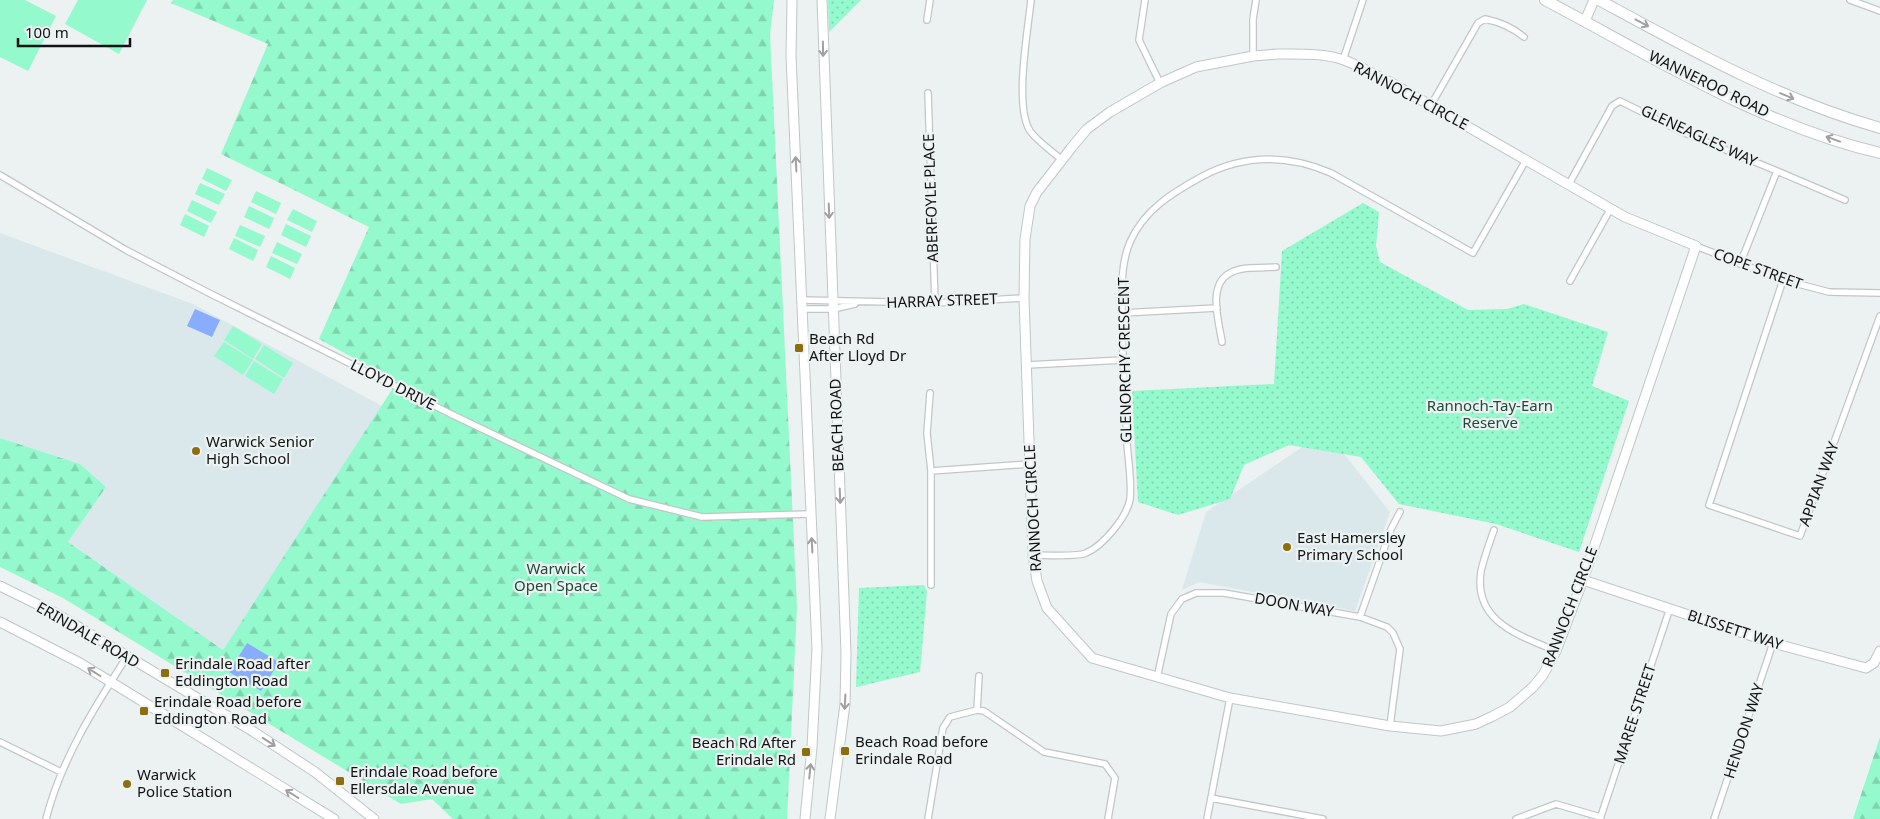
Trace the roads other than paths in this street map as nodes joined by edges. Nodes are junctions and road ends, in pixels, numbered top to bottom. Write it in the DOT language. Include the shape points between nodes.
graph roads {
  1 [pos="792,0"];
  2 [pos="797,0"];
  3 [pos="822,0"];
  4 [pos="930,0"];
  5 [pos="1031,0"];
  6 [pos="1144,0"];
  7 [pos="1256,0"];
  8 [pos="1363,0"];
  9 [pos="1545,0"];
  10 [pos="1594,0"];
  11 [pos="1599,0"];
  12 [pos="1850,0"];
  13 [pos="1880,11"];
  14 [pos="927,20"];
  15 [pos="1585,21"];
  16 [pos="791,26"];
  17 [pos="1524,37"];
  18 [pos="1254,56"];
  19 [pos="1343,60"];
  20 [pos="1160,83"];
  21 [pos="928,93"];
  22 [pos="1431,106"];
  23 [pos="1880,128"];
  24 [pos="1880,153"];
  25 [pos="1062,160"];
  26 [pos="1526,160"];
  27 [pos="1777,171"];
  28 [pos="0,175"];
  29 [pos="1569,184"];
  30 [pos="1845,200"];
  31 [pos="1611,208"];
  32 [pos="1696,246"];
  33 [pos="1740,264"];
  34 [pos="1276,267"];
  35 [pos="1782,280"];
  36 [pos="1570,281"];
  37 [pos="1880,293"];
  38 [pos="1024,298"];
  39 [pos="935,303"];
  40 [pos="833,304"];
  41 [pos="802,305"];
  42 [pos="1217,308"];
  43 [pos="1122,313"];
  44 [pos="1880,316"];
  45 [pos="1222,342"];
  46 [pos="1123,360"];
  47 [pos="1027,365"];
  48 [pos="930,393"];
  49 [pos="1029,464"];
  50 [pos="931,472"];
  51 [pos="1400,512"];
  52 [pos="811,514"];
  53 [pos="1494,530"];
  54 [pos="1033,555"];
  55 [pos="1583,580"];
  56 [pos="931,585"];
  57 [pos="0,586"];
  58 [pos="1670,608"];
  59 [pos="1360,617"];
  60 [pos="0,622"];
  61 [pos="1773,643"];
  62 [pos="1556,651"];
  63 [pos="1880,651"];
  64 [pos="126,658"];
  65 [pos="979,676"];
  66 [pos="1157,678"];
  67 [pos="110,682"];
  68 [pos="1230,698"];
  69 [pos="976,710"];
  70 [pos="1390,726"];
  71 [pos="0,742"];
  72 [pos="61,772"];
  73 [pos="1211,798"];
  74 [pos="1301,817"];
  75 [pos="1600,818"];
  76 [pos="46,819"];
  77 [pos="334,819"];
  78 [pos="374,819"];
  79 [pos="804,819"];
  80 [pos="830,819"];
  81 [pos="928,819"];
  82 [pos="1108,819"];
  83 [pos="1207,819"];
  84 [pos="1323,819"];
  85 [pos="1516,819"];
  86 [pos="1714,819"];
  1 -- 16 [label="street, BEACH ROAD"];
  2 -- 16 [label="street"];
  3 -- 40 [label="street, BEACH ROAD, one-way"];
  4 -- 14 [label="street"];
  5 -- 25 [label="street" via="1024,67 1027,125"];
  6 -- 20 [label="street" via="1139,40"];
  7 -- 18 [label="street"];
  8 -- 19 [label="street"];
  9 -- 15 [label="highway, WANNEROO ROAD"];
  10 -- 15 [label="street"];
  11 -- 23 [label="highway, WANNEROO ROAD, one-way" via="1733,72 1791,98"];
  12 -- 13 [label="street"];
  24 -- 15 [label="highway, WANNEROO ROAD, one-way" via="1747,105"];
  41 -- 16 [label="street, BEACH ROAD, one-way"];
  17 -- 22 [label="street" via="1514,28 1500,23 1485,19 1478,23"];
  18 -- 19 [label="street, RANNOCH CIRCLE" via="1307,54"];
  18 -- 20 [label="street, RANNOCH CIRCLE" via="1196,67"];
  19 -- 22 [label="street, RANNOCH CIRCLE"];
  20 -- 25 [label="street, RANNOCH CIRCLE" via="1087,129"];
  21 -- 39 [label="street, ABERFOYLE PLACE"];
  22 -- 26 [label="street, RANNOCH CIRCLE"];
  25 -- 38 [label="street, RANNOCH CIRCLE" via="1030,206 1025,239"];
  26 -- 29 [label="street, RANNOCH CIRCLE"];
  26 -- 43 [label="street, GLENORCHY CRESCENT" via="1473,253 1312,164 1258,158 1226,166 1176,191 1155,206 1140,224 1126,254"];
  27 -- 29 [label="street, GLENEAGLES WAY" via="1680,131 1620,101 1612,106"];
  27 -- 30 [label="street"];
  27 -- 33 [label="street"];
  28 -- 52 [label="street, LLOYD DRIVE" via="126,250 207,292 629,499 702,517"];
  29 -- 31 [label="street, RANNOCH CIRCLE"];
  31 -- 32 [label="street, RANNOCH CIRCLE" via="1625,217"];
  31 -- 36 [label="street"];
  32 -- 33 [label="street, COPE STREET"];
  32 -- 55 [label="street, RANNOCH CIRCLE"];
  33 -- 35 [label="street, COPE STREET"];
  34 -- 42 [label="street" via="1230,273 1217,288"];
  35 -- 37 [label="street, COPE STREET" via="1829,292"];
  35 -- 44 [label="street, APPIAN WAY" via="1708,506 1800,536"];
  38 -- 39 [label="street, HARRAY STREET"];
  38 -- 47 [label="street, RANNOCH CIRCLE"];
  39 -- 40 [label="street, HARRAY STREET"];
  40 -- 41 [label="street, HARRAY STREET"];
  40 -- 41 [label="street, HARRAY STREET"];
  40 -- 80 [label="street, BEACH ROAD, one-way" via="846,653 845,704"];
  41 -- 52 [label="street, BEACH ROAD"];
  42 -- 43 [label="street"];
  42 -- 45 [label="street"];
  43 -- 46 [label="street, GLENORCHY CRESCENT"];
  46 -- 47 [label="street"];
  46 -- 54 [label="street, GLENORCHY CRESCENT" via="1130,500 1114,532 1085,554"];
  47 -- 49 [label="street, RANNOCH CIRCLE"];
  48 -- 50 [label="street" via="927,433"];
  49 -- 50 [label="street"];
  49 -- 54 [label="street, RANNOCH CIRCLE"];
  50 -- 56 [label="street"];
  51 -- 59 [label="street"];
  79 -- 52 [label="street, BEACH ROAD, one-way" via="812,748 817,649"];
  53 -- 62 [label="street" via="1480,578 1485,604 1508,630"];
  54 -- 66 [label="street, RANNOCH CIRCLE" via="1037,581 1047,608 1092,658"];
  55 -- 58 [label="street, BLISSETT WAY"];
  55 -- 62 [label="street, RANNOCH CIRCLE"];
  57 -- 64 [label="street, ERINDALE ROAD" via="57,614"];
  58 -- 61 [label="street, BLISSETT WAY"];
  58 -- 75 [label="street, MAREE STREET"];
  59 -- 66 [label="street, DOON WAY" via="1224,593 1196,593 1182,599 1171,614"];
  59 -- 70 [label="street, DOON WAY" via="1386,627 1400,649"];
  67 -- 60 [label="street, ERINDALE ROAD, one-way"];
  61 -- 63 [label="street, BLISSETT WAY" via="1866,668 1874,664"];
  61 -- 86 [label="street, HENDON WAY"];
  62 -- 70 [label="street, RANNOCH CIRCLE" via="1533,687 1494,716 1476,724 1441,730"];
  64 -- 67 [label="street"];
  64 -- 78 [label="street, ERINDALE ROAD, one-way" via="218,710 315,772"];
  65 -- 69 [label="street"];
  66 -- 68 [label="street, RANNOCH CIRCLE"];
  67 -- 72 [label="street"];
  77 -- 67 [label="street, ERINDALE ROAD, one-way"];
  68 -- 70 [label="street, RANNOCH CIRCLE"];
  68 -- 73 [label="street"];
  69 -- 81 [label="street" via="950,717 943,728"];
  69 -- 82 [label="street" via="984,711 1044,752 1106,764 1115,778"];
  71 -- 72 [label="street"];
  72 -- 76 [label="street"];
  73 -- 74 [label="street"];
  73 -- 83 [label="street"];
  74 -- 84 [label="street"];
  75 -- 85 [label="street" via="1556,804"];
}
